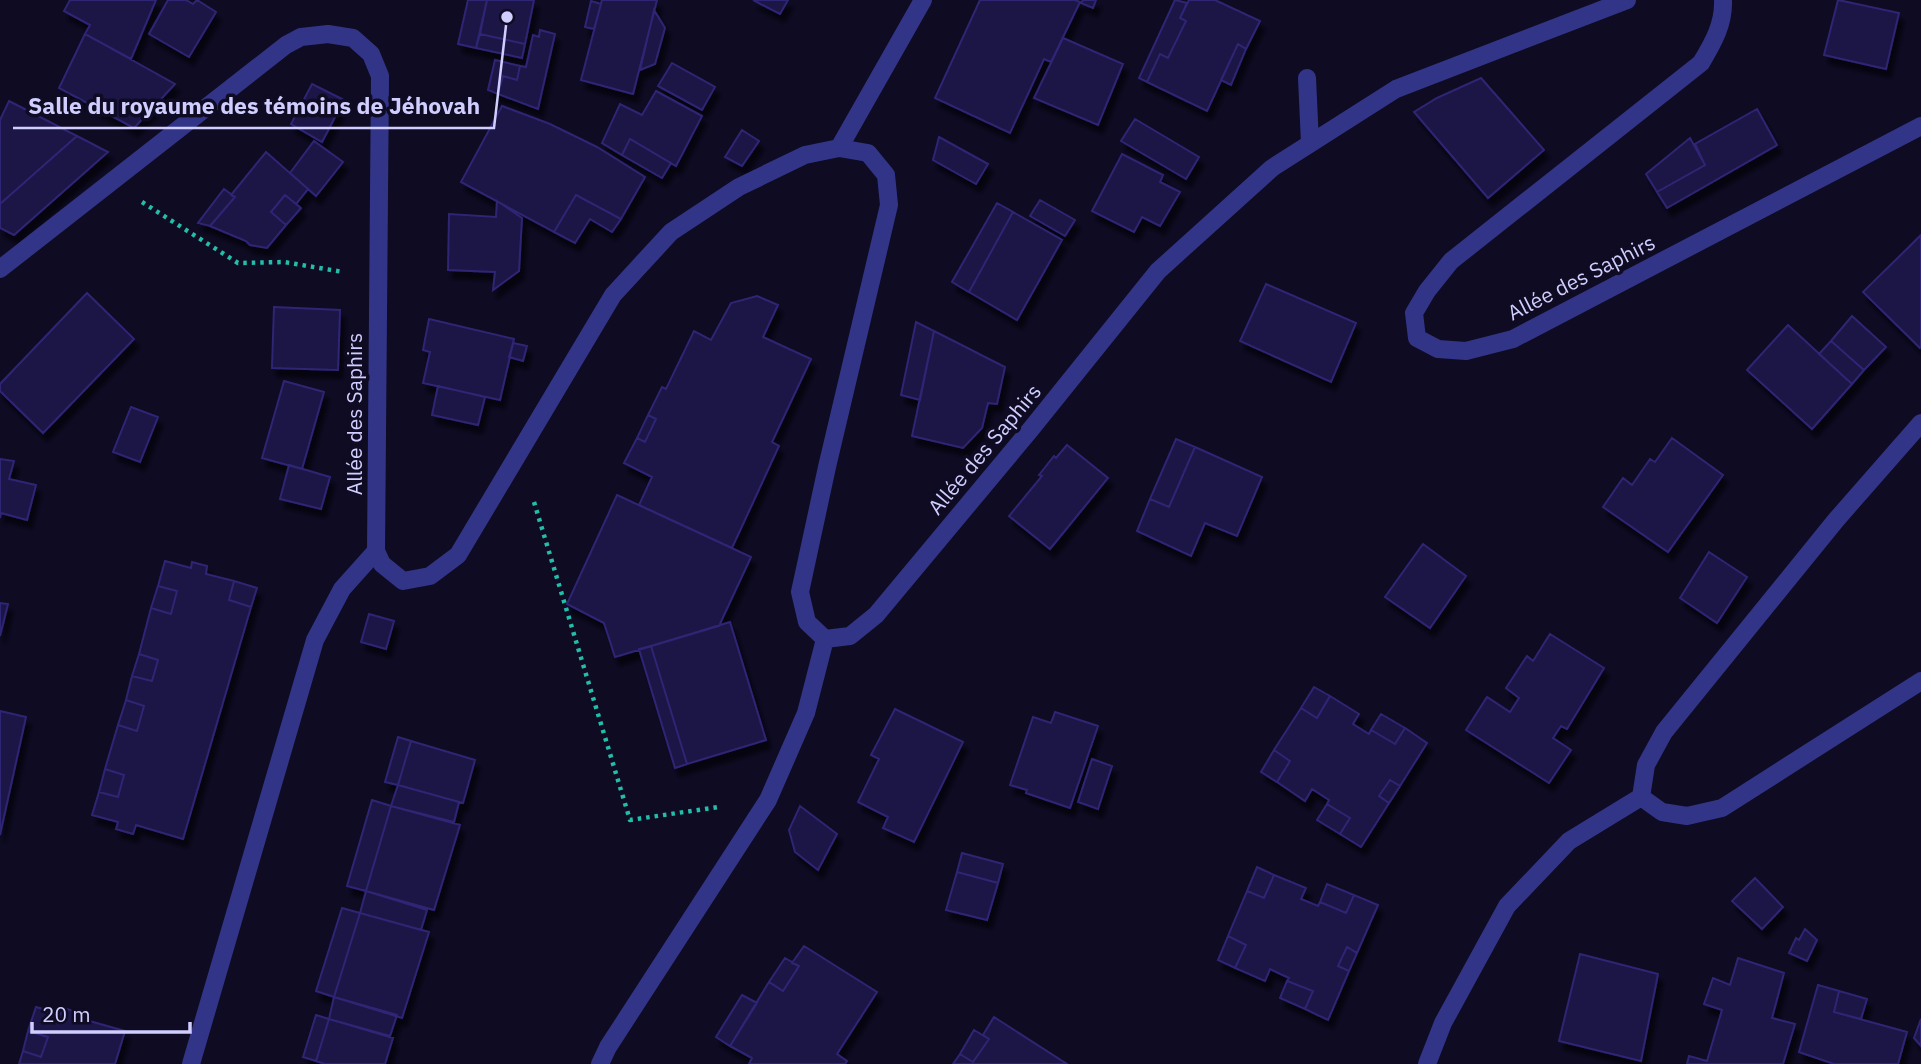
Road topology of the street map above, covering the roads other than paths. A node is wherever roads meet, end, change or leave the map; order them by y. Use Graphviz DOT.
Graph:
graph roads {
  1 [pos="923,0"];
  2 [pos="1628,0"];
  3 [pos="1723,0"];
  4 [pos="1307,78"];
  5 [pos="1921,126"];
  6 [pos="1310,143"];
  7 [pos="839,148"];
  8 [pos="0,270"];
  9 [pos="1921,423"];
  10 [pos="376,551"];
  11 [pos="825,639"];
  12 [pos="1921,681"];
  13 [pos="1641,797"];
  14 [pos="191,1064"];
  15 [pos="600,1064"];
  16 [pos="1427,1064"];
  1 -- 7 [label="street"];
  2 -- 6 [label="street, Allée des Saphirs"];
  3 -- 5 [label="street, Allée des Saphirs"];
  4 -- 6 [label="street"];
  6 -- 11 [label="street, Allée des Saphirs"];
  7 -- 10 [label="street"];
  7 -- 11 [label="street"];
  8 -- 10 [label="street, Allée des Saphirs"];
  9 -- 13 [label="street"];
  10 -- 14 [label="street"];
  11 -- 15 [label="street"];
  12 -- 13 [label="street"];
  13 -- 16 [label="street"];
}
